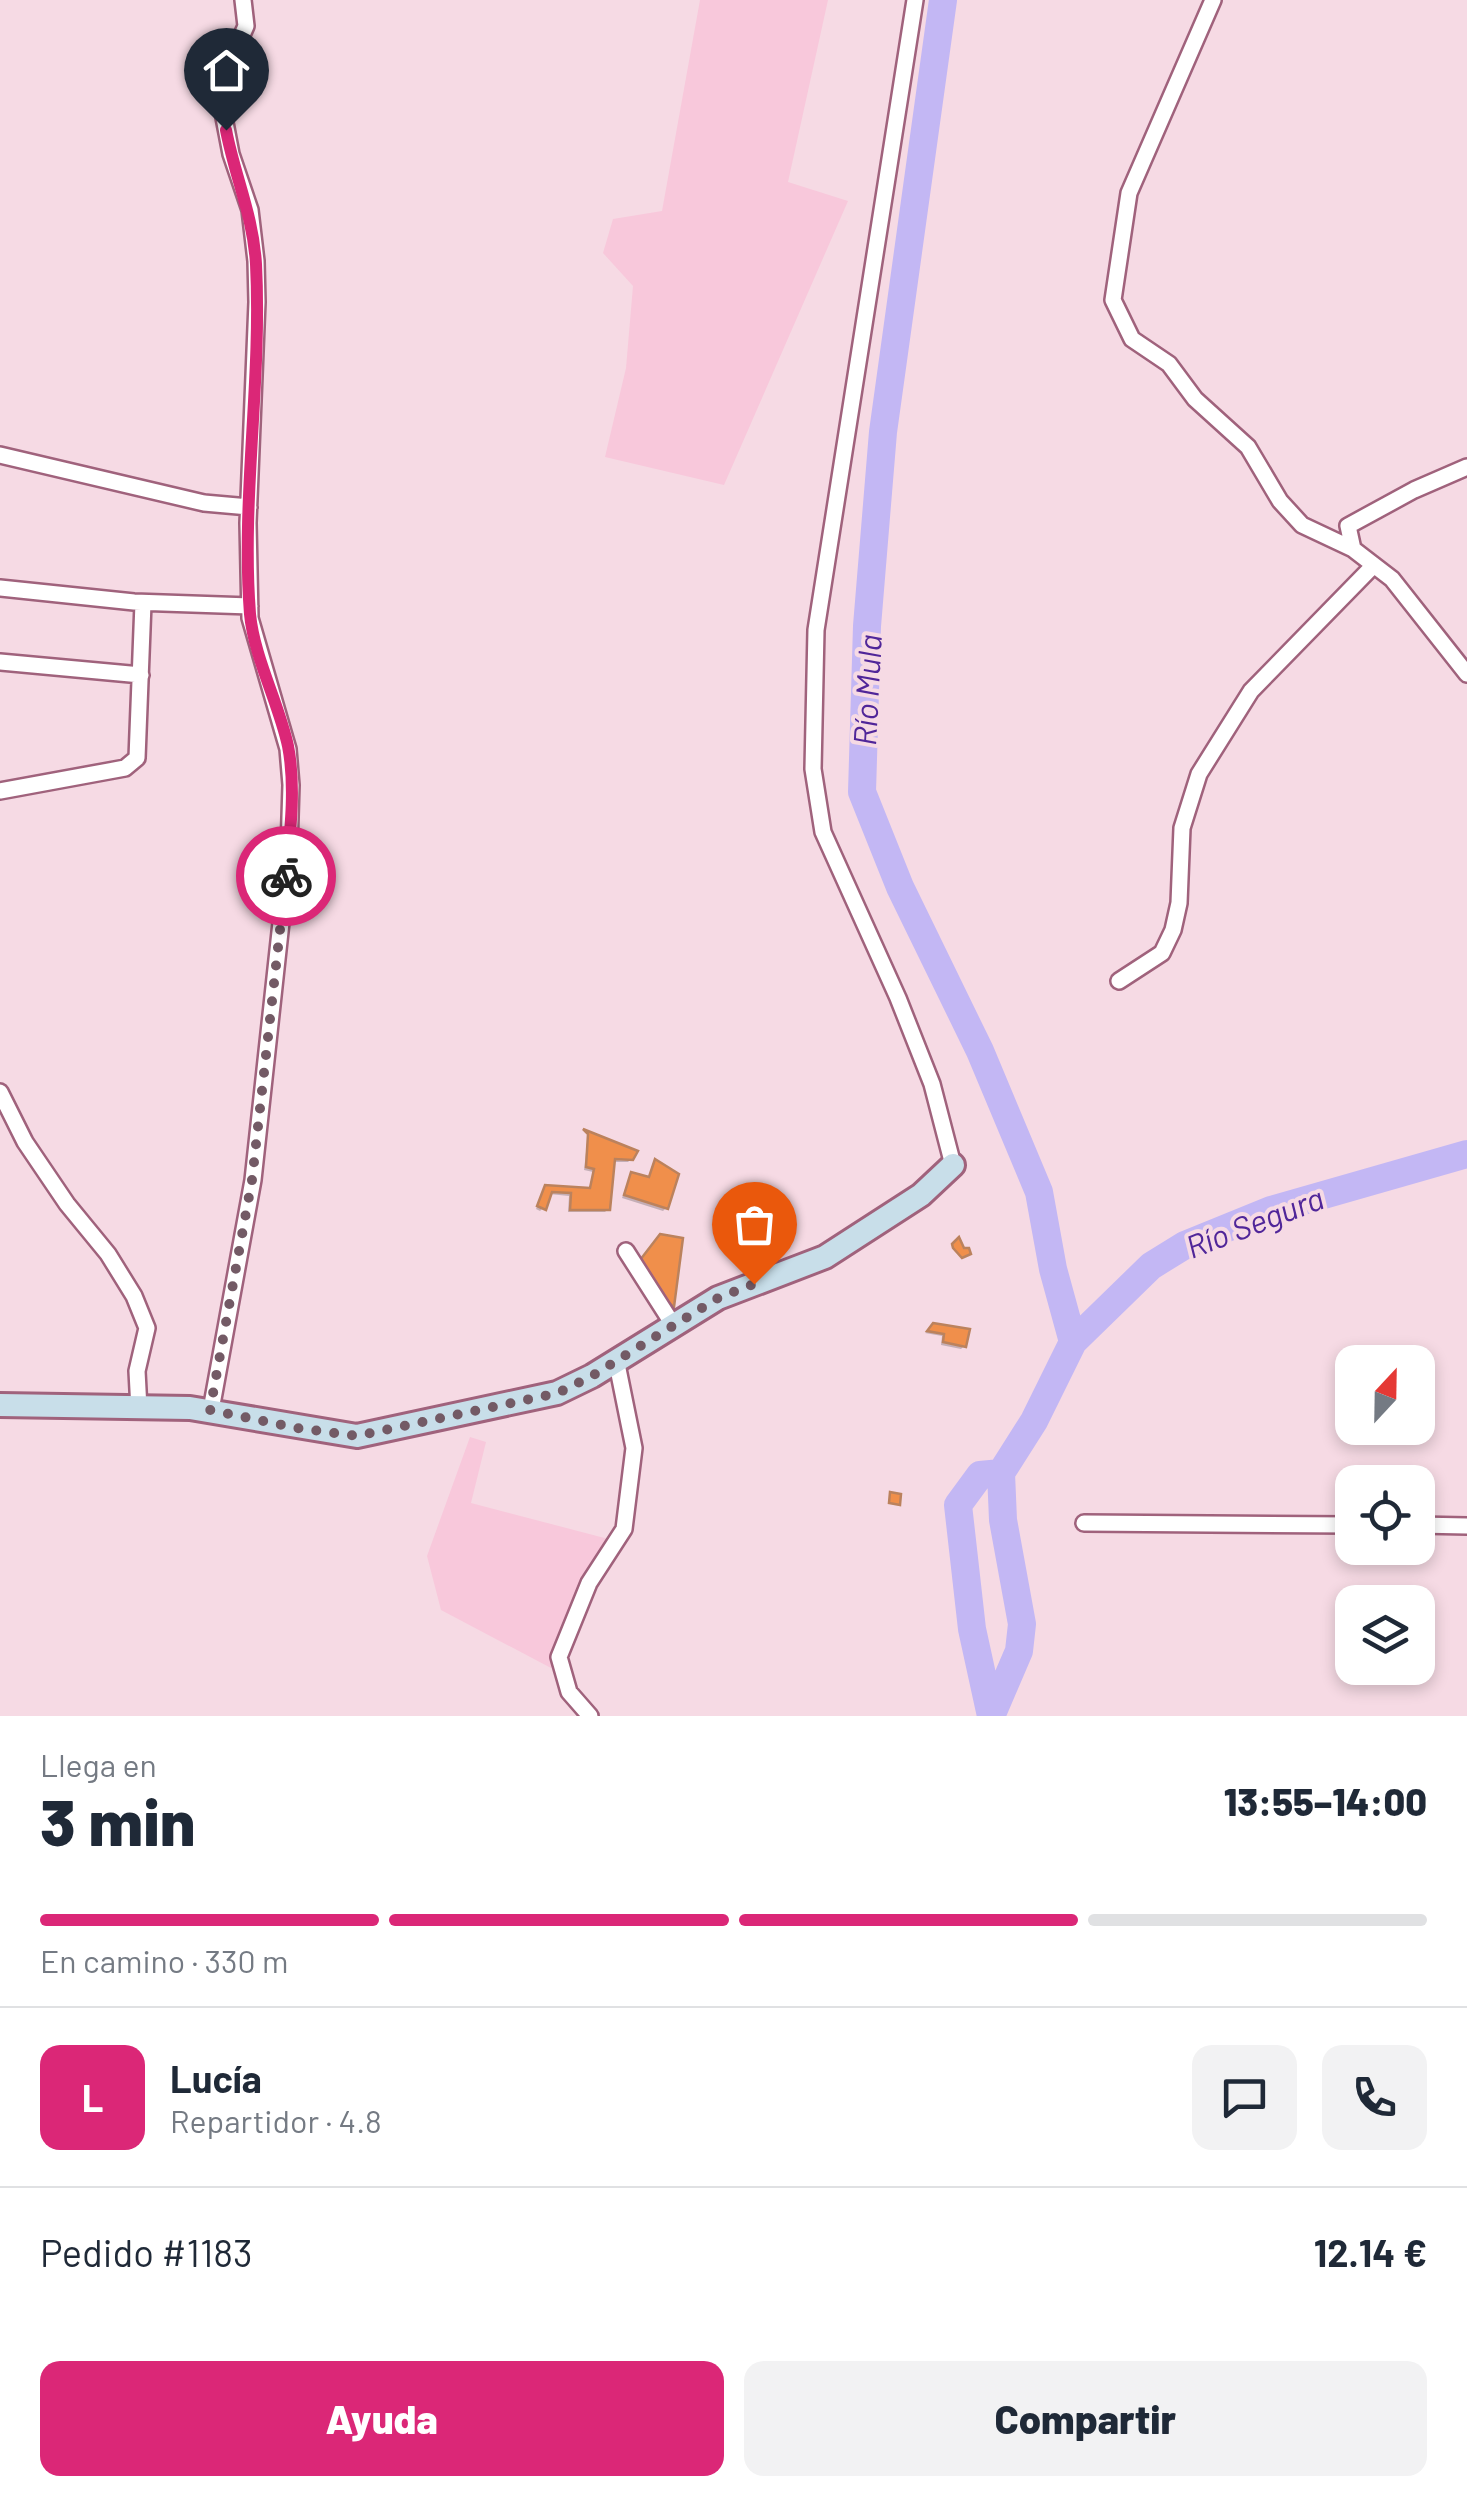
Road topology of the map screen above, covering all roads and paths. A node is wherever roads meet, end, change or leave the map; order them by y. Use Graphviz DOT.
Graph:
graph roads {
  1 [pos="243,0"];
  2 [pos="914,0"];
  3 [pos="1214,0"];
  4 [pos="0,455"];
  5 [pos="1467,468"];
  6 [pos="249,507"];
  7 [pos="1353,550"];
  8 [pos="1374,565"];
  9 [pos="0,588"];
  10 [pos="143,603"];
  11 [pos="250,606"];
  12 [pos="0,662"];
  13 [pos="1467,674"];
  14 [pos="141,675"];
  15 [pos="0,791"];
  16 [pos="1119,981"];
  17 [pos="0,1092"];
  18 [pos="953,1165"];
  19 [pos="626,1252"];
  20 [pos="672,1324"];
  21 [pos="616,1358"];
  22 [pos="0,1405"];
  23 [pos="139,1409"];
  24 [pos="210,1410"];
  25 [pos="1084,1523"];
  26 [pos="1335,1525"];
  27 [pos="1435,1526"];
  28 [pos="1467,1526"];
  29 [pos="590,1716"];
  1 -- 6 [label="street"];
  2 -- 18 [label="street"];
  3 -- 7 [label="street"];
  4 -- 6 [label="street"];
  5 -- 7 [label="street"];
  6 -- 11 [label="street"];
  7 -- 8 [label="street"];
  8 -- 13 [label="street"];
  8 -- 16 [label="street"];
  9 -- 10 [label="street"];
  10 -- 11 [label="street"];
  10 -- 14 [label="street"];
  11 -- 24 [label="street"];
  12 -- 14 [label="street"];
  14 -- 15 [label="street"];
  17 -- 23 [label="street"];
  18 -- 20 [label="main road"];
  19 -- 20 [label="street"];
  20 -- 21 [label="main road"];
  21 -- 24 [label="main road"];
  21 -- 29 [label="street"];
  22 -- 23 [label="main road"];
  23 -- 24 [label="main road"];
  25 -- 26 [label="street"];
  27 -- 28 [label="street"];
}
